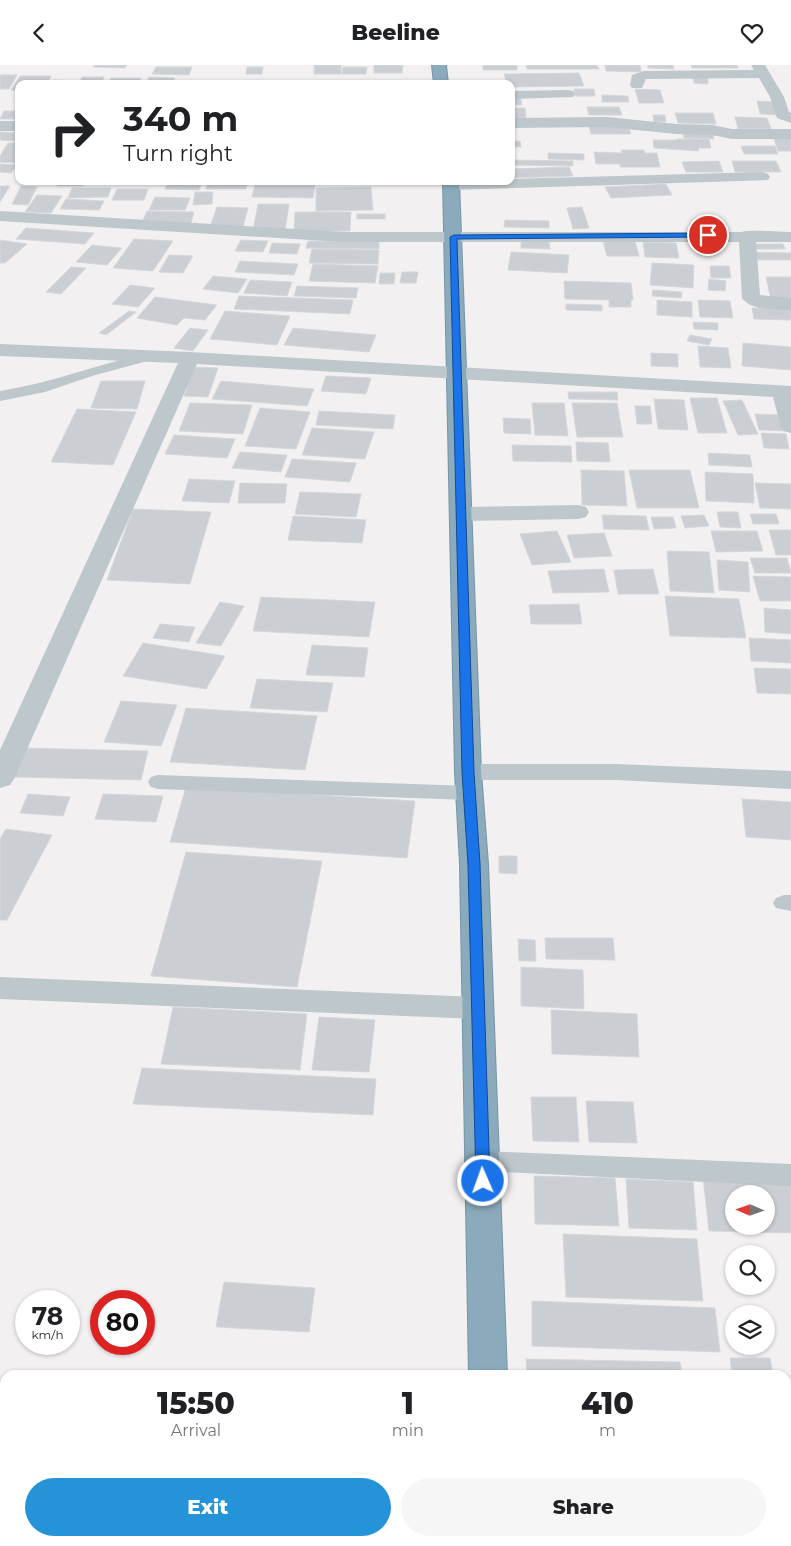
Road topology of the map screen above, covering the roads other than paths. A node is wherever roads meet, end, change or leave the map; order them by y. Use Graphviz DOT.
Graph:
graph roads {
  1 [pos="439,65"];
  2 [pos="760,69"];
  3 [pos="441,80"];
  4 [pos="637,85"];
  5 [pos="568,94"];
  6 [pos="515,95"];
  7 [pos="791,118"];
  8 [pos="515,123"];
  9 [pos="0,126"];
  10 [pos="15,126"];
  11 [pos="791,134"];
  12 [pos="762,177"];
  13 [pos="515,182"];
  14 [pos="451,185"];
  15 [pos="2,218"];
  16 [pos="747,235"];
  17 [pos="454,237"];
  18 [pos="791,237"];
  19 [pos="791,303"];
  20 [pos="0,350"];
  21 [pos="146,357"];
  22 [pos="190,358"];
  23 [pos="457,374"];
  24 [pos="787,392"];
  25 [pos="0,396"];
  26 [pos="791,427"];
  27 [pos="578,512"];
  28 [pos="462,514"];
  29 [pos="0,779"];
  30 [pos="791,780"];
  31 [pos="158,782"];
  32 [pos="469,782"];
  33 [pos="0,988"];
  34 [pos="477,1008"];
  35 [pos="483,1161"];
  36 [pos="791,1175"];
  37 [pos="488,1370"];
  1 -- 3 [label="highway"];
  2 -- 4 [label="street"];
  2 -- 7 [label="street"];
  5 -- 6 [label="street"];
  8 -- 11 [label="street"];
  9 -- 10 [label="street"];
  12 -- 13 [label="street"];
  14 -- 17 [label="highway"];
  15 -- 17 [label="street"];
  16 -- 17 [label="street"];
  16 -- 18 [label="street"];
  16 -- 19 [label="street"];
  17 -- 23 [label="highway"];
  20 -- 21 [label="street"];
  21 -- 22 [label="street"];
  21 -- 25 [label="lane"];
  22 -- 23 [label="street"];
  22 -- 29 [label="street"];
  23 -- 24 [label="street"];
  23 -- 28 [label="highway"];
  24 -- 26 [label="street"];
  27 -- 28 [label="street"];
  28 -- 32 [label="highway"];
  30 -- 32 [label="street"];
  31 -- 32 [label="lane"];
  32 -- 34 [label="highway"];
  33 -- 34 [label="street"];
  34 -- 35 [label="highway"];
  35 -- 36 [label="lane"];
  35 -- 37 [label="highway"];
}
